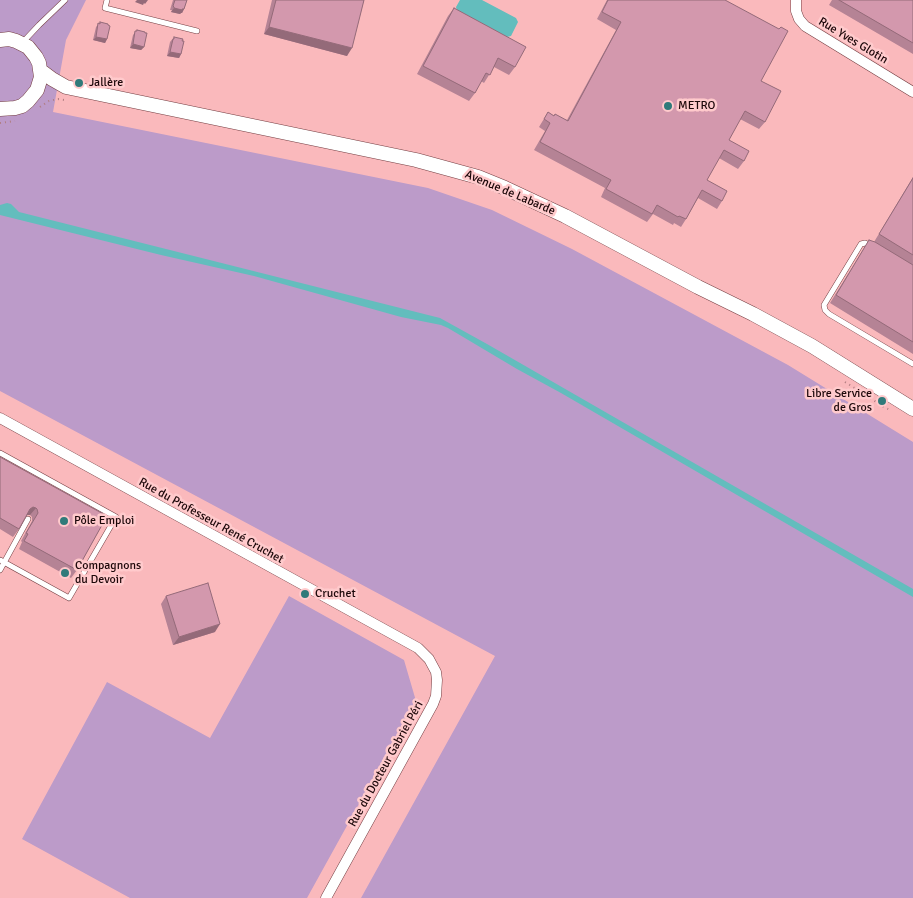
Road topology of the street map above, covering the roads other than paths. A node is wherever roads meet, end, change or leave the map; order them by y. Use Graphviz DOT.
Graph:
graph roads {
  1 [pos="65,0"];
  2 [pos="107,0"];
  3 [pos="796,0"];
  4 [pos="197,31"];
  5 [pos="0,40"];
  6 [pos="22,43"];
  7 [pos="40,70"];
  8 [pos="913,92"];
  9 [pos="68,94"];
  10 [pos="36,102"];
  11 [pos="0,109"];
  12 [pos="877,249"];
  13 [pos="913,364"];
  14 [pos="913,408"];
  15 [pos="0,418"];
  16 [pos="0,453"];
  17 [pos="28,519"];
  18 [pos="2,561"];
  19 [pos="0,570"];
  20 [pos="411,645"];
  21 [pos="326,898"];
  1 -- 6 [label="lane"];
  2 -- 4 [label="lane"];
  3 -- 8 [label="street, Rue Yves Glotin"];
  5 -- 6 [label="main road"];
  6 -- 7 [label="main road"];
  7 -- 9 [label="main road, Avenue de Labarde"];
  7 -- 10 [label="main road"];
  9 -- 10 [label="main road, Avenue de Labarde"];
  9 -- 14 [label="main road, Avenue de Labarde"];
  10 -- 11 [label="main road, Avenue de Labarde"];
  12 -- 13 [label="lane"];
  15 -- 20 [label="street, Rue du Professeur René Cruchet"];
  16 -- 18 [label="lane"];
  17 -- 18 [label="lane"];
  18 -- 19 [label="lane"];
  20 -- 21 [label="street, Rue du Docteur Gabriel Péri"];
}
